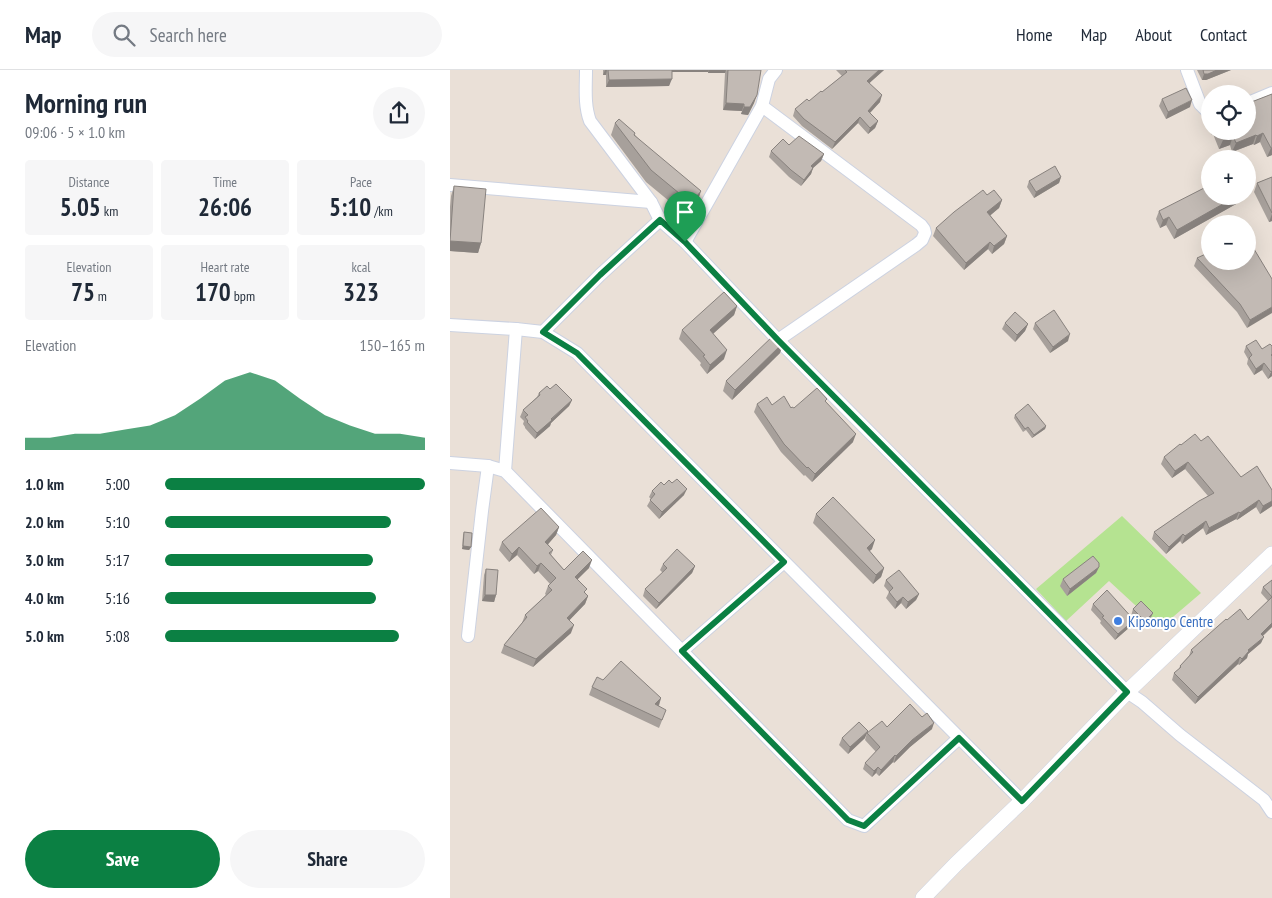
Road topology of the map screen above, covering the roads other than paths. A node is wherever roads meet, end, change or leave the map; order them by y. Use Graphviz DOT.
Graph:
graph roads {
  1 [pos="586,70"];
  2 [pos="776,70"];
  3 [pos="1187,70"];
  4 [pos="1272,92"];
  5 [pos="1256,99"];
  6 [pos="1201,105"];
  7 [pos="762,106"];
  8 [pos="450,186"];
  9 [pos="650,202"];
  10 [pos="660,220"];
  11 [pos="685,242"];
  12 [pos="450,325"];
  13 [pos="516,329"];
  14 [pos="543,332"];
  15 [pos="778,340"];
  16 [pos="450,463"];
  17 [pos="488,466"];
  18 [pos="505,470"];
  19 [pos="1272,554"];
  20 [pos="784,562"];
  21 [pos="468,636"];
  22 [pos="682,651"];
  23 [pos="1127,692"];
  24 [pos="959,738"];
  25 [pos="1022,801"];
  26 [pos="1272,812"];
  27 [pos="923,898"];
  1 -- 9 [label="street"];
  2 -- 7 [label="street"];
  3 -- 6 [label="street"];
  4 -- 5 [label="street"];
  7 -- 11 [label="street"];
  7 -- 15 [label="street"];
  8 -- 9 [label="street"];
  9 -- 10 [label="street"];
  10 -- 11 [label="street"];
  10 -- 14 [label="street"];
  11 -- 15 [label="street"];
  12 -- 13 [label="street"];
  13 -- 14 [label="street"];
  13 -- 18 [label="street"];
  14 -- 20 [label="street"];
  15 -- 23 [label="street"];
  16 -- 17 [label="street"];
  17 -- 18 [label="street"];
  17 -- 21 [label="street"];
  18 -- 22 [label="street"];
  19 -- 23 [label="street"];
  20 -- 22 [label="street"];
  20 -- 24 [label="street"];
  22 -- 24 [label="street"];
  23 -- 25 [label="street"];
  23 -- 26 [label="street"];
  24 -- 25 [label="street"];
  25 -- 27 [label="street"];
}
